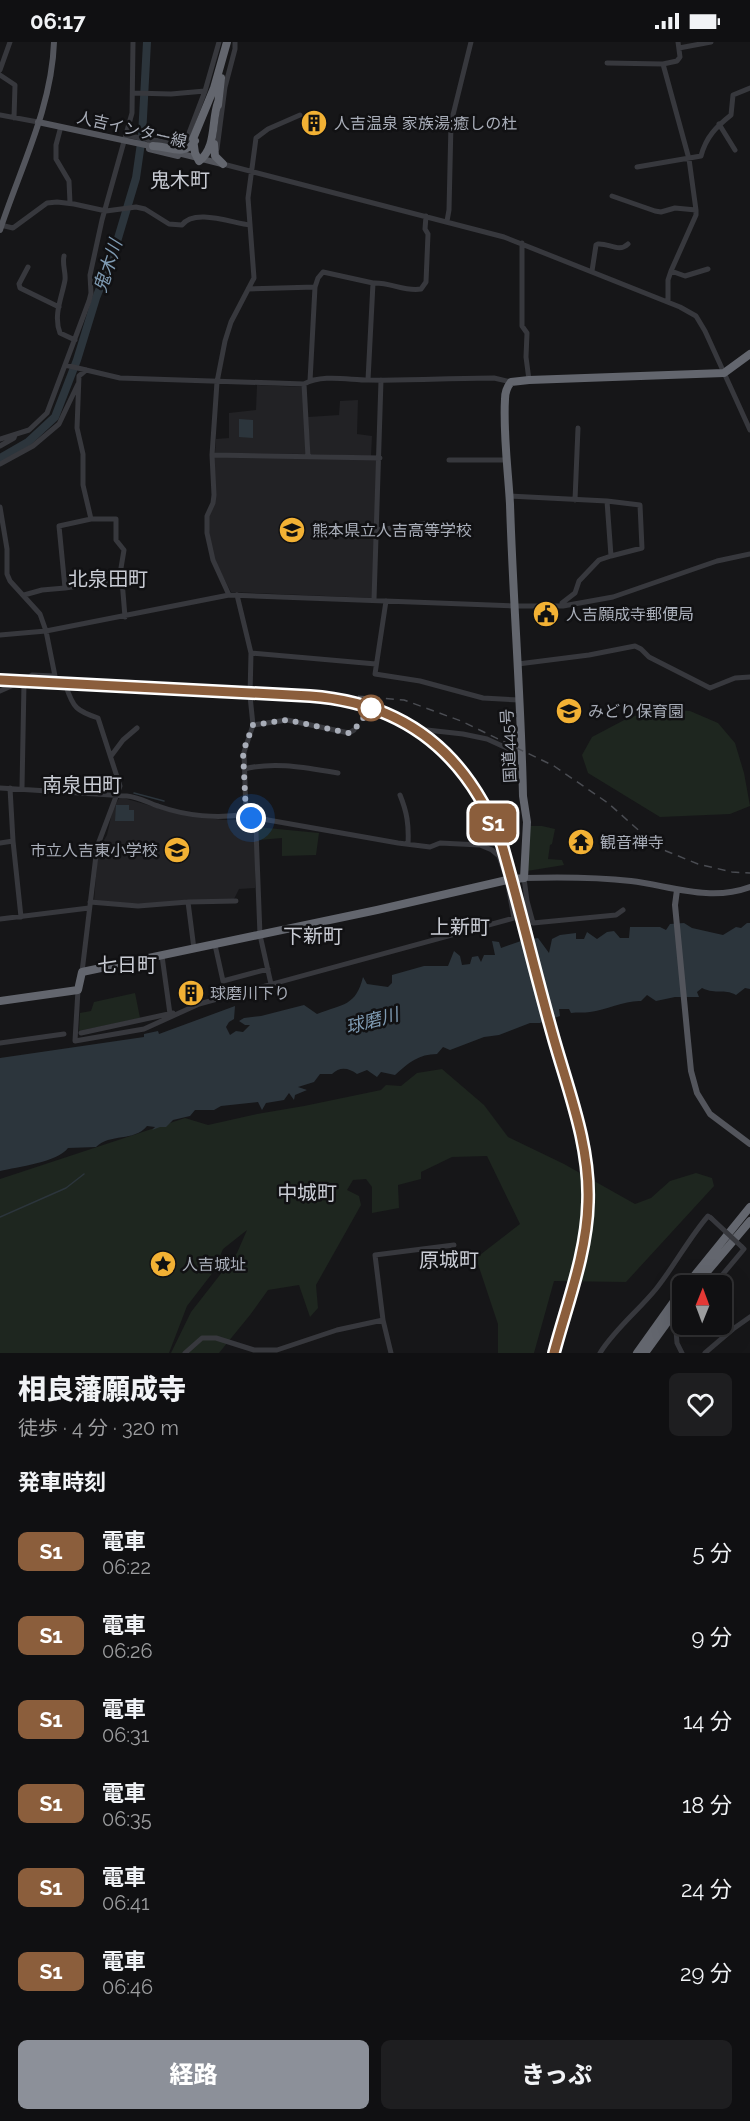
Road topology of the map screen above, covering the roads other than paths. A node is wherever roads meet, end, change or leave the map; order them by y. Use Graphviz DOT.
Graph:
graph roads {
  1 [pos="10,42"];
  2 [pos="54,42"];
  3 [pos="134,42"];
  4 [pos="219,42"];
  5 [pos="227,42"];
  6 [pos="235,42"];
  7 [pos="471,42"];
  8 [pos="711,42"];
  9 [pos="678,45"];
  10 [pos="223,59"];
  11 [pos="607,63"];
  12 [pos="663,64"];
  13 [pos="0,70"];
  14 [pos="0,75"];
  15 [pos="750,88"];
  16 [pos="209,90"];
  17 [pos="133,93"];
  18 [pos="218,102"];
  19 [pos="300,115"];
  20 [pos="0,117"];
  21 [pos="14,118"];
  22 [pos="38,124"];
  23 [pos="719,124"];
  24 [pos="60,130"];
  25 [pos="124,140"];
  26 [pos="194,144"];
  27 [pos="150,146"];
  28 [pos="210,148"];
  29 [pos="735,150"];
  30 [pos="200,159"];
  31 [pos="689,159"];
  32 [pos="223,164"];
  33 [pos="637,167"];
  34 [pos="252,171"];
  35 [pos="612,196"];
  36 [pos="70,203"];
  37 [pos="696,210"];
  38 [pos="105,211"];
  39 [pos="426,216"];
  40 [pos="447,221"];
  41 [pos="250,225"];
  42 [pos="0,227"];
  43 [pos="522,243"];
  44 [pos="628,244"];
  45 [pos="64,256"];
  46 [pos="28,267"];
  47 [pos="708,269"];
  48 [pos="592,271"];
  49 [pos="671,271"];
  50 [pos="373,283"];
  51 [pos="315,287"];
  52 [pos="248,289"];
  53 [pos="668,302"];
  54 [pos="59,307"];
  55 [pos="75,339"];
  56 [pos="750,354"];
  57 [pos="65,365"];
  58 [pos="86,370"];
  59 [pos="724,373"];
  60 [pos="368,380"];
  61 [pos="381,380"];
  62 [pos="530,380"];
  63 [pos="217,382"];
  64 [pos="307,382"];
  65 [pos="511,382"];
  66 [pos="78,383"];
  67 [pos="578,428"];
  68 [pos="750,430"];
  69 [pos="16,434"];
  70 [pos="0,439"];
  71 [pos="0,446"];
  72 [pos="212,455"];
  73 [pos="308,457"];
  74 [pos="380,458"];
  75 [pos="449,460"];
  76 [pos="507,460"];
  77 [pos="0,464"];
  78 [pos="509,496"];
  79 [pos="575,500"];
  80 [pos="607,501"];
  81 [pos="0,507"];
  82 [pos="91,519"];
  83 [pos="428,524"];
  84 [pos="378,530"];
  85 [pos="750,554"];
  86 [pos="611,556"];
  87 [pos="0,565"];
  88 [pos="8,568"];
  89 [pos="121,580"];
  90 [pos="65,588"];
  91 [pos="24,595"];
  92 [pos="229,595"];
  93 [pos="237,595"];
  94 [pos="374,600"];
  95 [pos="386,601"];
  96 [pos="515,606"];
  97 [pos="563,606"];
  98 [pos="125,617"];
  99 [pos="46,631"];
  100 [pos="0,635"];
  101 [pos="251,653"];
  102 [pos="376,664"];
  103 [pos="518,664"];
  104 [pos="750,677"];
  105 [pos="24,683"];
  106 [pos="66,687"];
  107 [pos="0,691"];
  108 [pos="519,700"];
  109 [pos="253,725"];
  110 [pos="137,728"];
  111 [pos="354,730"];
  112 [pos="427,730"];
  113 [pos="111,756"];
  114 [pos="522,756"];
  115 [pos="244,769"];
  116 [pos="338,773"];
  117 [pos="0,788"];
  118 [pos="10,788"];
  119 [pos="22,788"];
  120 [pos="117,795"];
  121 [pos="399,795"];
  122 [pos="246,814"];
  123 [pos="13,841"];
  124 [pos="0,843"];
  125 [pos="408,844"];
  126 [pos="524,878"];
  127 [pos="507,880"];
  128 [pos="750,887"];
  129 [pos="677,890"];
  130 [pos="188,902"];
  131 [pos="236,902"];
  132 [pos="90,905"];
  133 [pos="623,910"];
  134 [pos="21,917"];
  135 [pos="0,919"];
  136 [pos="260,935"];
  137 [pos="215,945"];
  138 [pos="194,949"];
  139 [pos="162,956"];
  140 [pos="268,969"];
  141 [pos="82,972"];
  142 [pos="271,984"];
  143 [pos="78,990"];
  144 [pos="0,1001"];
  145 [pos="187,1010"];
  146 [pos="170,1014"];
  147 [pos="81,1033"];
  148 [pos="64,1034"];
  149 [pos="0,1043"];
  150 [pos="750,1144"];
  151 [pos="750,1207"];
  152 [pos="750,1221"];
  153 [pos="454,1245"];
  154 [pos="695,1275"];
  155 [pos="704,1275"];
  156 [pos="722,1275"];
  157 [pos="672,1304"];
  158 [pos="672,1316"];
  159 [pos="750,1317"];
  160 [pos="383,1320"];
  161 [pos="676,1335"];
  162 [pos="186,1353"];
  163 [pos="390,1353"];
  164 [pos="600,1353"];
  165 [pos="637,1353"];
  166 [pos="645,1353"];
  167 [pos="682,1353"];
  168 [pos="705,1353"];
  1 -- 13 [label="street"];
  2 -- 22 [label="main road"];
  3 -- 17 [label="street"];
  4 -- 16 [label="street"];
  5 -- 10 [label="highway"];
  6 -- 34 [label="street"];
  7 -- 40 [label="street"];
  8 -- 9 [label="street"];
  9 -- 12 [label="street"];
  10 -- 16 [label="highway"];
  10 -- 18 [label="highway"];
  11 -- 12 [label="street"];
  12 -- 31 [label="street"];
  14 -- 21 [label="street"];
  15 -- 23 [label="street"];
  16 -- 17 [label="street"];
  16 -- 26 [label="highway"];
  16 -- 27 [label="street"];
  17 -- 25 [label="street"];
  18 -- 28 [label="highway"];
  18 -- 32 [label="highway"];
  19 -- 34 [label="street"];
  20 -- 21 [label="street"];
  20 -- 22 [label="street"];
  21 -- 22 [label="street"];
  22 -- 24 [label="main road, 人吉インター線"];
  22 -- 25 [label="main road, 人吉インター線"];
  22 -- 42 [label="main road"];
  23 -- 29 [label="street"];
  23 -- 31 [label="street"];
  24 -- 25 [label="main road, 人吉インター線"];
  24 -- 36 [label="street"];
  25 -- 27 [label="main road, 人吉インター線"];
  25 -- 38 [label="street"];
  26 -- 27 [label="highway"];
  26 -- 28 [label="highway"];
  26 -- 30 [label="highway"];
  27 -- 30 [label="main road, 人吉インター線"];
  28 -- 30 [label="highway"];
  30 -- 32 [label="main road, 人吉インター線"];
  30 -- 34 [label="street"];
  31 -- 33 [label="street"];
  31 -- 37 [label="street"];
  32 -- 34 [label="street"];
  34 -- 39 [label="street"];
  34 -- 41 [label="street"];
  35 -- 37 [label="street"];
  36 -- 38 [label="street"];
  36 -- 42 [label="street"];
  37 -- 49 [label="street"];
  38 -- 41 [label="street"];
  38 -- 55 [label="street"];
  39 -- 40 [label="street"];
  39 -- 50 [label="street"];
  40 -- 43 [label="street"];
  41 -- 52 [label="street"];
  43 -- 48 [label="street"];
  43 -- 62 [label="street"];
  44 -- 48 [label="street"];
  45 -- 54 [label="street"];
  46 -- 54 [label="street"];
  47 -- 49 [label="street"];
  48 -- 53 [label="street"];
  49 -- 53 [label="street"];
  50 -- 51 [label="street"];
  50 -- 60 [label="street"];
  51 -- 52 [label="street"];
  51 -- 64 [label="street"];
  52 -- 63 [label="street"];
  53 -- 59 [label="street"];
  54 -- 55 [label="street"];
  55 -- 57 [label="street"];
  56 -- 59 [label="highway"];
  57 -- 58 [label="street"];
  57 -- 69 [label="street"];
  58 -- 63 [label="street"];
  58 -- 66 [label="street"];
  59 -- 62 [label="highway"];
  59 -- 68 [label="street"];
  60 -- 61 [label="street"];
  60 -- 64 [label="street"];
  61 -- 65 [label="street"];
  61 -- 74 [label="street"];
  62 -- 65 [label="highway"];
  63 -- 64 [label="street"];
  63 -- 72 [label="street"];
  64 -- 73 [label="street"];
  65 -- 76 [label="highway, 国道445号"];
  66 -- 77 [label="street"];
  66 -- 82 [label="street"];
  67 -- 79 [label="street"];
  69 -- 70 [label="street"];
  69 -- 71 [label="street"];
  72 -- 73 [label="street"];
  72 -- 92 [label="street"];
  73 -- 74 [label="street"];
  74 -- 84 [label="street"];
  75 -- 76 [label="street"];
  76 -- 78 [label="highway, 国道445号"];
  78 -- 79 [label="street"];
  78 -- 96 [label="highway, 国道445号"];
  79 -- 80 [label="street"];
  80 -- 86 [label="street"];
  80 -- 86 [label="street"];
  81 -- 88 [label="street"];
  82 -- 89 [label="street"];
  82 -- 90 [label="street"];
  83 -- 84 [label="street"];
  84 -- 94 [label="street"];
  85 -- 97 [label="street"];
  86 -- 97 [label="street"];
  87 -- 88 [label="street"];
  88 -- 91 [label="street"];
  89 -- 90 [label="street"];
  89 -- 98 [label="street"];
  90 -- 91 [label="street"];
  91 -- 99 [label="street"];
  92 -- 93 [label="street"];
  92 -- 98 [label="street"];
  93 -- 94 [label="street"];
  93 -- 101 [label="street"];
  94 -- 95 [label="street"];
  95 -- 96 [label="street"];
  95 -- 102 [label="street"];
  96 -- 97 [label="street"];
  96 -- 103 [label="highway, 国道445号"];
  98 -- 99 [label="street"];
  99 -- 100 [label="street"];
  99 -- 105 [label="street"];
  101 -- 102 [label="street"];
  101 -- 109 [label="street"];
  102 -- 108 [label="street"];
  103 -- 104 [label="street"];
  103 -- 108 [label="highway, 国道445号"];
  105 -- 107 [label="street"];
  105 -- 119 [label="street"];
  106 -- 113 [label="street"];
  108 -- 114 [label="highway, 国道445号"];
  109 -- 111 [label="street"];
  109 -- 115 [label="street"];
  110 -- 113 [label="street"];
  112 -- 114 [label="street"];
  113 -- 120 [label="street"];
  114 -- 126 [label="highway, 国道445号"];
  115 -- 116 [label="street"];
  115 -- 122 [label="street"];
  117 -- 118 [label="street"];
  118 -- 119 [label="street"];
  118 -- 123 [label="street"];
  119 -- 120 [label="street"];
  120 -- 122 [label="street"];
  120 -- 132 [label="street"];
  121 -- 125 [label="street"];
  122 -- 125 [label="street"];
  122 -- 136 [label="street"];
  123 -- 124 [label="street"];
  123 -- 134 [label="street"];
  125 -- 127 [label="street"];
  126 -- 127 [label="highway"];
  126 -- 129 [label="main road"];
  126 -- 133 [label="street"];
  127 -- 136 [label="highway"];
  127 -- 142 [label="street"];
  128 -- 129 [label="main road"];
  129 -- 150 [label="main road"];
  130 -- 131 [label="street"];
  130 -- 132 [label="street"];
  130 -- 138 [label="street"];
  132 -- 134 [label="street"];
  132 -- 141 [label="street"];
  134 -- 135 [label="street"];
  136 -- 137 [label="highway"];
  136 -- 140 [label="street"];
  137 -- 138 [label="highway"];
  137 -- 140 [label="street"];
  138 -- 139 [label="highway"];
  139 -- 141 [label="highway"];
  139 -- 146 [label="street"];
  140 -- 142 [label="street"];
  141 -- 143 [label="highway"];
  142 -- 145 [label="street"];
  143 -- 144 [label="highway"];
  143 -- 145 [label="street"];
  145 -- 146 [label="street"];
  146 -- 147 [label="street"];
  148 -- 149 [label="street"];
  151 -- 154 [label="highway"];
  152 -- 155 [label="highway"];
  153 -- 160 [label="street"];
  156 -- 164 [label="street, bridge"];
  157 -- 165 [label="highway"];
  158 -- 166 [label="highway"];
  159 -- 168 [label="street"];
  160 -- 162 [label="street"];
  160 -- 163 [label="street"];
  161 -- 167 [label="street"];
}
